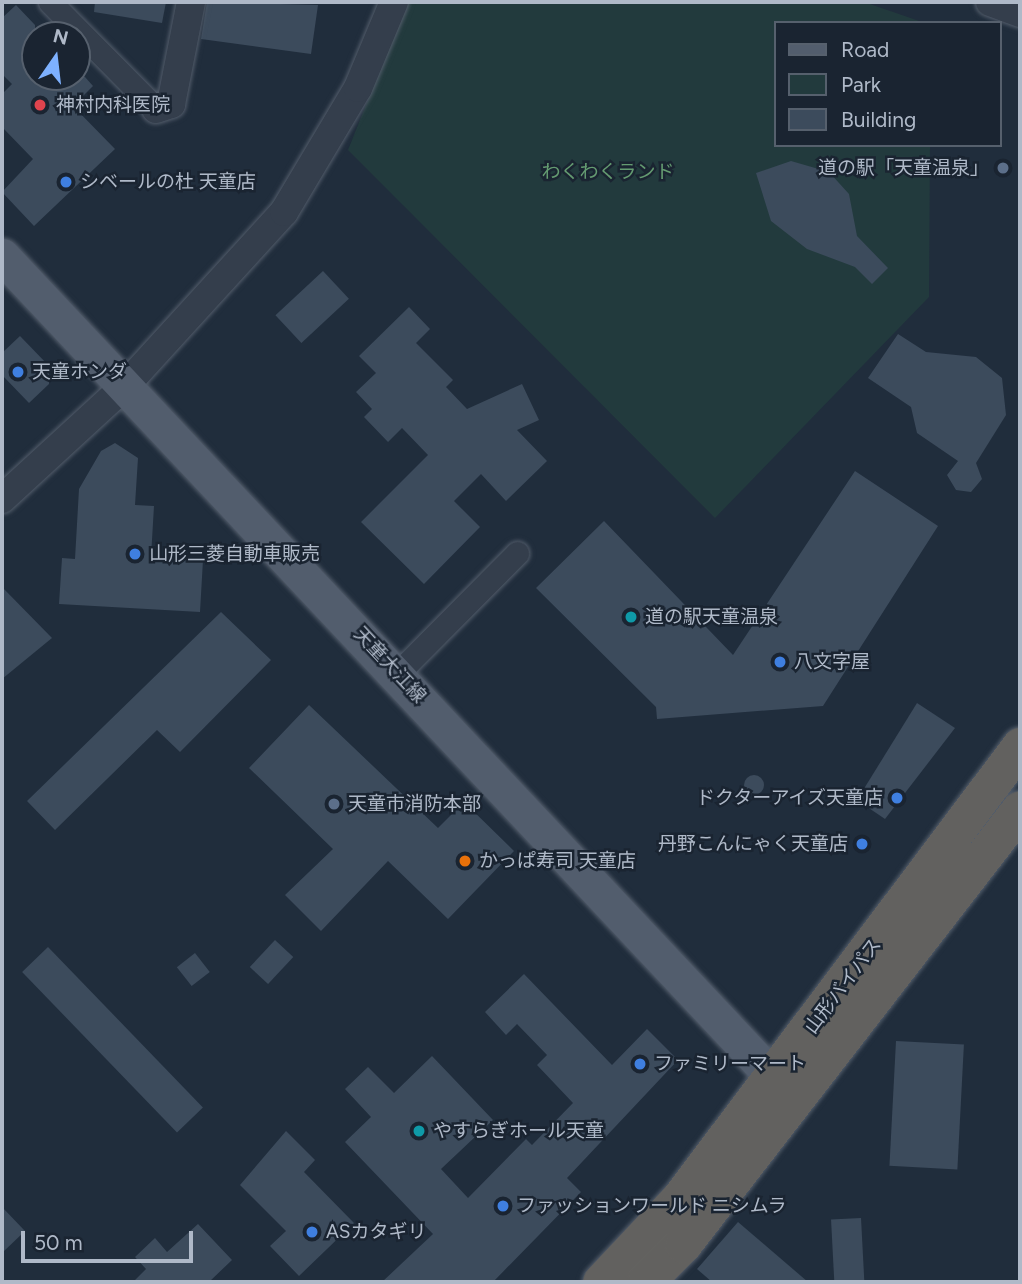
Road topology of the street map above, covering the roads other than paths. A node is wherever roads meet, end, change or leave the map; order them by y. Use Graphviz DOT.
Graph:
graph roads {
  1 [pos="50,2"];
  2 [pos="191,2"];
  3 [pos="394,2"];
  4 [pos="993,2"];
  5 [pos="1020,13"];
  6 [pos="156,109"];
  7 [pos="2,256"];
  8 [pos="125,386"];
  9 [pos="2,499"];
  10 [pos="517,553"];
  11 [pos="398,673"];
  12 [pos="1020,746"];
  13 [pos="1020,809"];
  14 [pos="774,1078"];
  15 [pos="601,1282"];
  16 [pos="645,1282"];
  1 -- 6 [label="street"];
  2 -- 6 [label="street"];
  3 -- 8 [label="street"];
  4 -- 5 [label="street"];
  7 -- 8 [label="main road, 天童大江線"];
  8 -- 9 [label="street"];
  8 -- 11 [label="main road, 天童大江線"];
  10 -- 11 [label="street"];
  11 -- 14 [label="main road, 天童大江線"];
  12 -- 14 [label="highway, 山形バイパス"];
  13 -- 16 [label="highway, 山形バイパス"];
  14 -- 15 [label="highway, 山形バイパス"];
}
